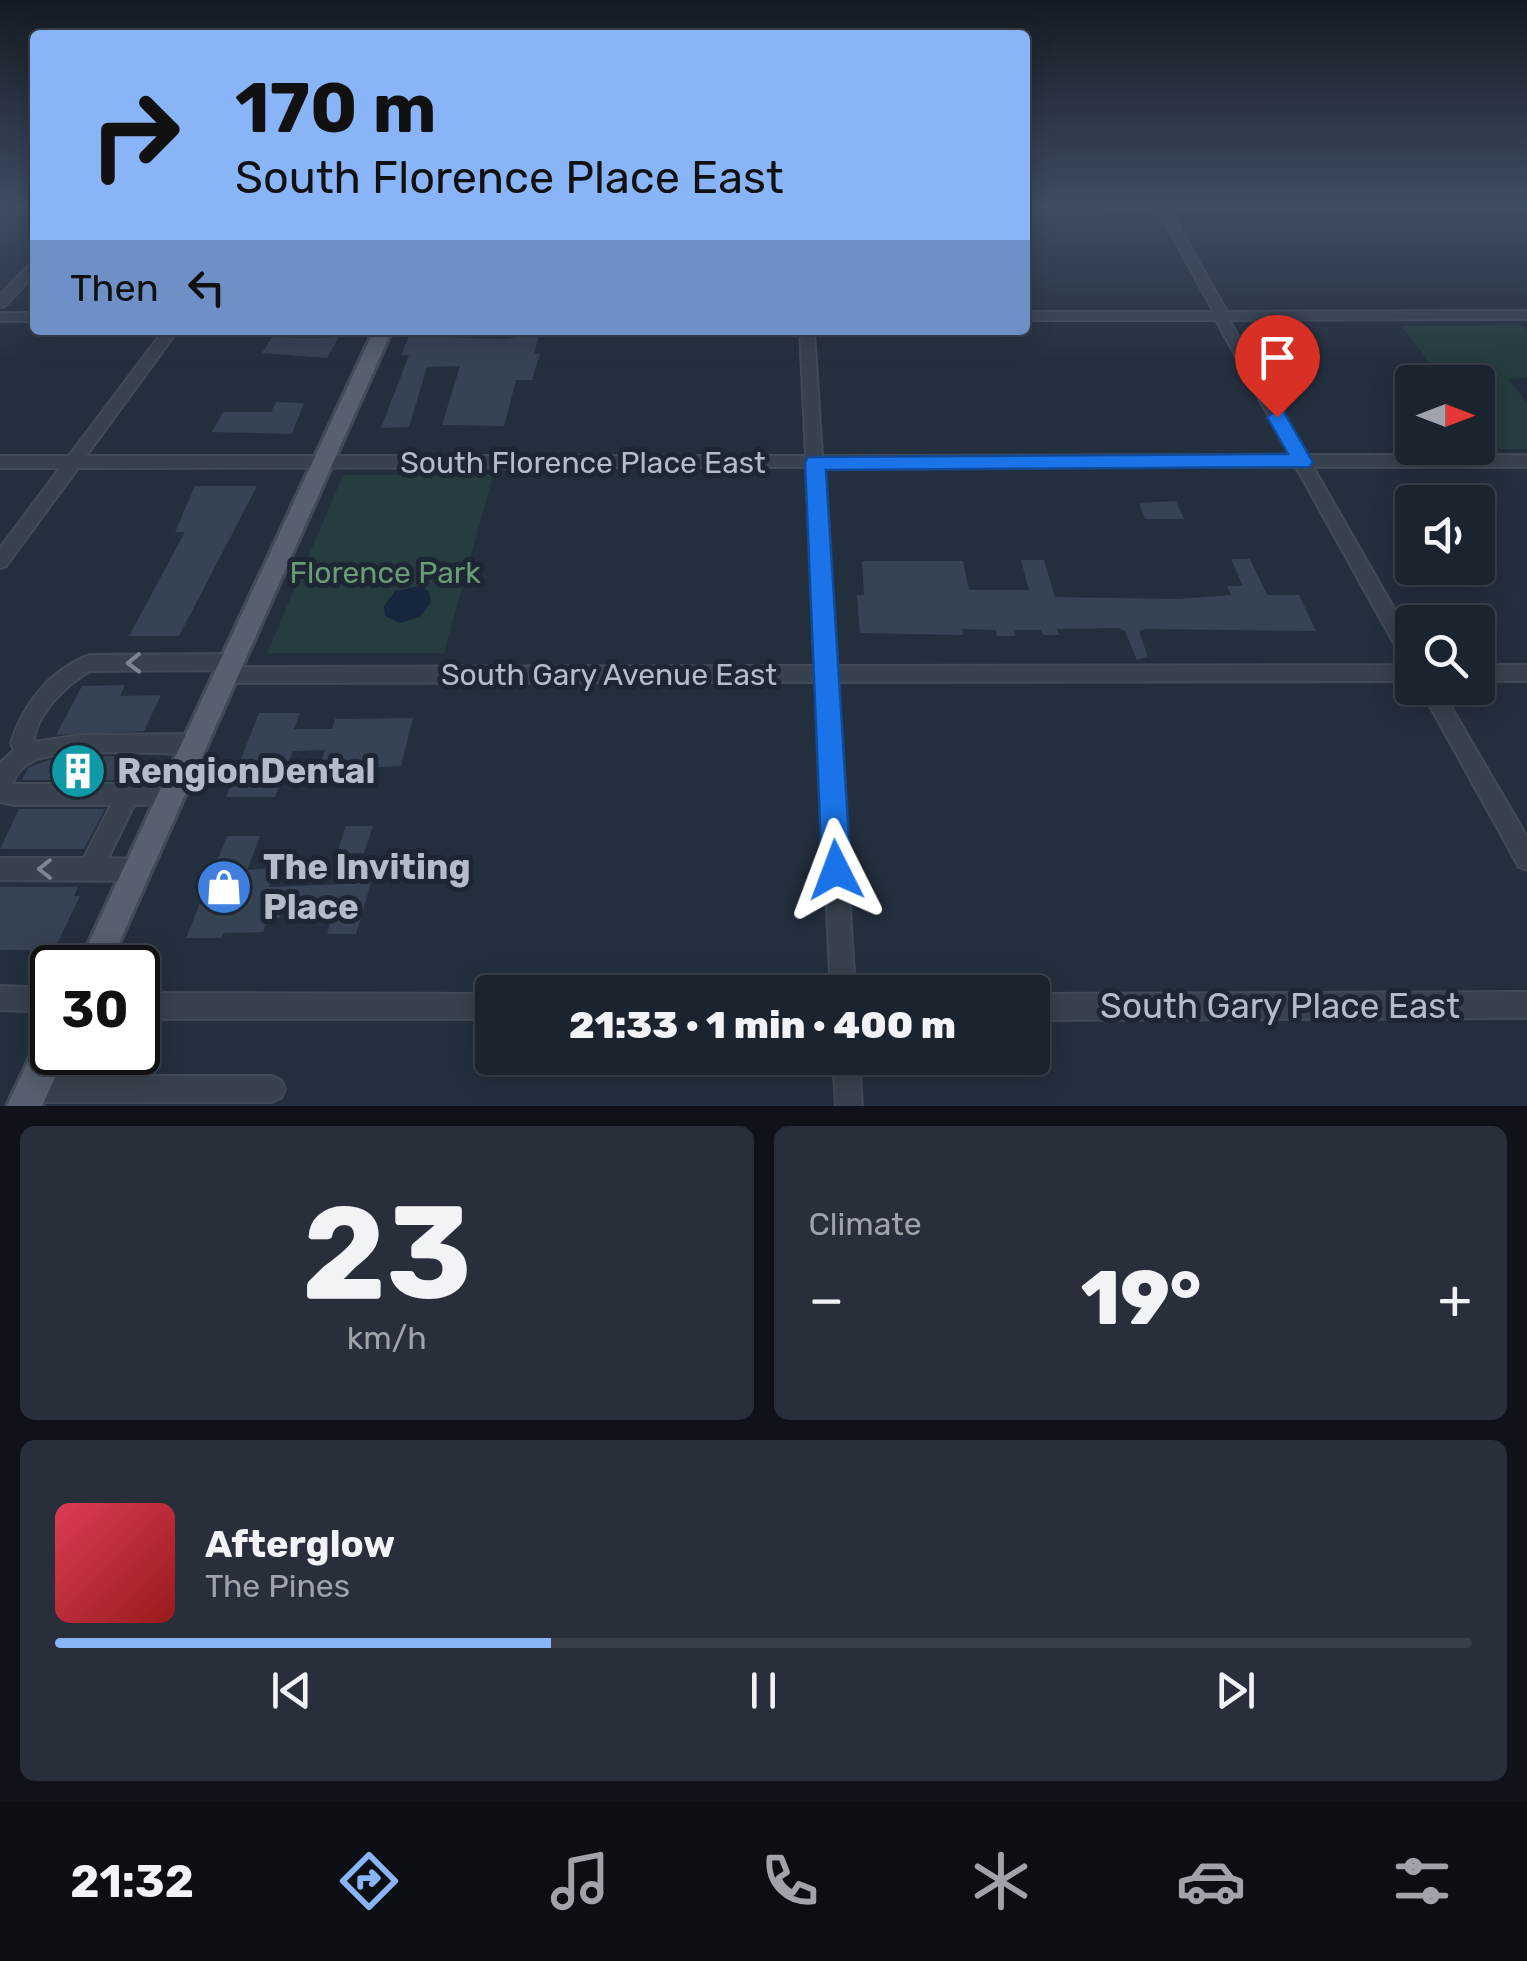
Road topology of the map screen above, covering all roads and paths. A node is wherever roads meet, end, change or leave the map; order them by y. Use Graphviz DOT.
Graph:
graph roads {
  1 [pos="1190,259"];
  2 [pos="30,271"];
  3 [pos="0,303"];
  4 [pos="1527,315"];
  5 [pos="1030,316"];
  6 [pos="1221,316"];
  7 [pos="0,317"];
  8 [pos="30,317"];
  9 [pos="167,335"];
  10 [pos="381,335"];
  11 [pos="807,335"];
  12 [pos="0,462"];
  13 [pos="76,462"];
  14 [pos="324,462"];
  15 [pos="815,462"];
  16 [pos="1303,462"];
  17 [pos="1527,462"];
  18 [pos="0,561"];
  19 [pos="1395,627"];
  20 [pos="228,669"];
  21 [pos="1495,673"];
  22 [pos="1527,673"];
  23 [pos="1395,674"];
  24 [pos="827,675"];
  25 [pos="1440,705"];
  26 [pos="193,744"];
  27 [pos="29,751"];
  28 [pos="128,794"];
  29 [pos="172,794"];
  30 [pos="1527,859"];
  31 [pos="0,869"];
  32 [pos="90,869"];
  33 [pos="138,870"];
  34 [pos="103,945"];
  35 [pos="842,975"];
  36 [pos="0,998"];
  37 [pos="30,999"];
  38 [pos="160,1006"];
  39 [pos="1527,1006"];
  40 [pos="475,1007"];
  41 [pos="1050,1007"];
  42 [pos="38,1075"];
  43 [pos="847,1075"];
  44 [pos="272,1089"];
  45 [pos="27,1098"];
  46 [pos="849,1106"];
  1 -- 6 [label="street"];
  2 -- 3 [label="street"];
  4 -- 6 [label="street"];
  5 -- 6 [label="street"];
  6 -- 16 [label="street"];
  7 -- 8 [label="street"];
  9 -- 13 [label="street"];
  10 -- 14 [label="main road"];
  11 -- 15 [label="street"];
  12 -- 13 [label="street, South Florence Place East"];
  13 -- 14 [label="street, South Florence Place East"];
  13 -- 18 [label="street"];
  14 -- 15 [label="street, South Florence Place East"];
  14 -- 20 [label="main road"];
  15 -- 16 [label="street, South Florence Place East"];
  15 -- 24 [label="street"];
  16 -- 17 [label="street, South Florence Place East"];
  16 -- 19 [label="street"];
  20 -- 24 [label="street, South Gary Avenue East"];
  20 -- 26 [label="main road"];
  20 -- 27 [label="street, South Gary Avenue East, one-way"];
  21 -- 22 [label="street"];
  23 -- 24 [label="street, South Gary Avenue East"];
  24 -- 35 [label="street"];
  25 -- 30 [label="street"];
  26 -- 27 [label="street"];
  26 -- 29 [label="main road"];
  27 -- 28 [label="street"];
  28 -- 29 [label="street"];
  28 -- 32 [label="street"];
  29 -- 33 [label="main road"];
  32 -- 31 [label="street, one-way"];
  32 -- 33 [label="street"];
  33 -- 34 [label="main road"];
  36 -- 37 [label="street"];
  38 -- 40 [label="street"];
  39 -- 41 [label="street, South Gary Place East"];
  42 -- 45 [label="main road"];
  43 -- 46 [label="street"];
  44 -- 45 [label="street"];
}
